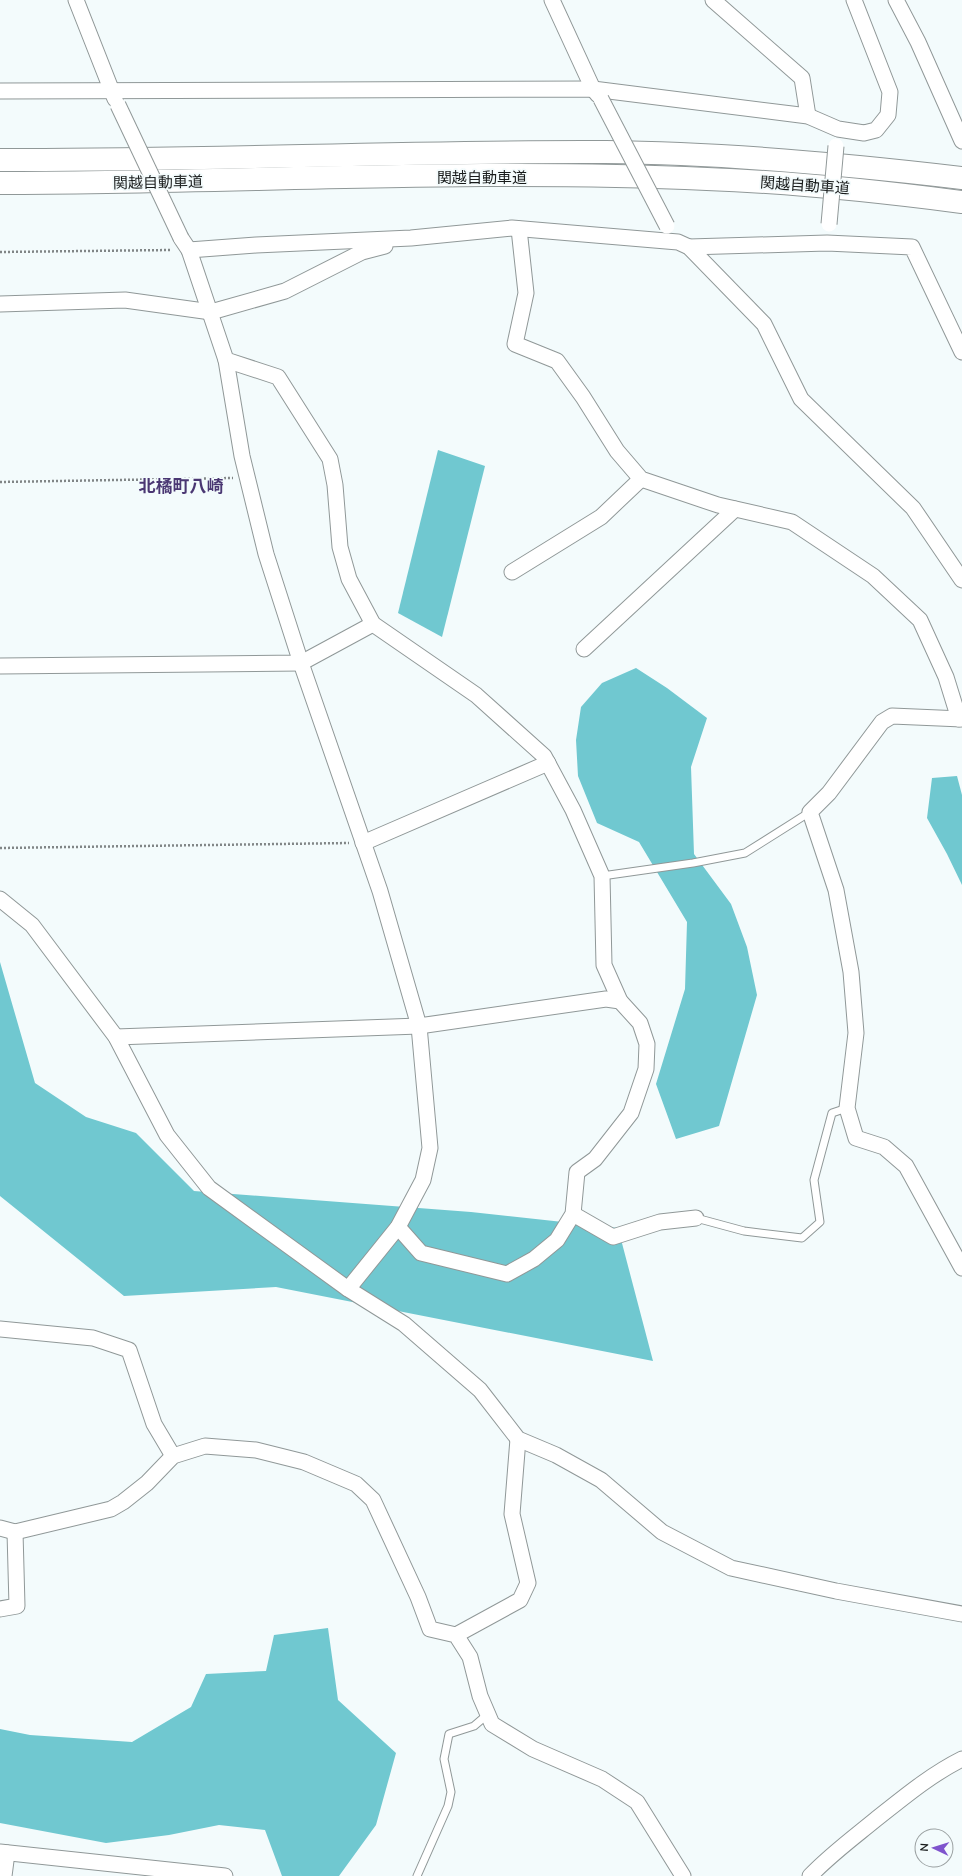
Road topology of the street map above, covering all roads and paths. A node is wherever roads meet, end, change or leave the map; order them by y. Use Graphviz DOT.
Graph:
graph roads {
  1 [pos="76,0"];
  2 [pos="552,0"];
  3 [pos="713,0"];
  4 [pos="854,0"];
  5 [pos="896,0"];
  6 [pos="0,92"];
  7 [pos="597,94"];
  8 [pos="115,98"];
  9 [pos="808,116"];
  10 [pos="838,129"];
  11 [pos="962,141"];
  12 [pos="0,160"];
  13 [pos="962,178"];
  14 [pos="0,184"];
  15 [pos="962,202"];
  16 [pos="519,229"];
  17 [pos="411,238"];
  18 [pos="828,243"];
  19 [pos="185,244"];
  20 [pos="684,245"];
  21 [pos="0,252"];
  22 [pos="0,304"];
  23 [pos="211,312"];
  24 [pos="962,352"];
  25 [pos="226,360"];
  26 [pos="247,478"];
  27 [pos="641,479"];
  28 [pos="0,482"];
  29 [pos="735,509"];
  30 [pos="512,572"];
  31 [pos="962,580"];
  32 [pos="373,624"];
  33 [pos="584,649"];
  34 [pos="301,663"];
  35 [pos="0,666"];
  36 [pos="961,719"];
  37 [pos="548,763"];
  38 [pos="810,812"];
  39 [pos="363,843"];
  40 [pos="0,848"];
  41 [pos="602,876"];
  42 [pos="0,899"];
  43 [pos="620,1001"];
  44 [pos="419,1026"];
  45 [pos="116,1037"];
  46 [pos="847,1108"];
  47 [pos="573,1214"];
  48 [pos="696,1218"];
  49 [pos="398,1227"];
  50 [pos="962,1268"];
  51 [pos="348,1289"];
  52 [pos="0,1329"];
  53 [pos="518,1438"];
  54 [pos="173,1456"];
  55 [pos="0,1528"];
  56 [pos="15,1532"];
  57 [pos="0,1609"];
  58 [pos="962,1614"];
  59 [pos="456,1636"];
  60 [pos="488,1714"];
  61 [pos="962,1759"];
  62 [pos="3,1852"];
  63 [pos="4,1876"];
  64 [pos="225,1876"];
  65 [pos="417,1876"];
  66 [pos="683,1876"];
  67 [pos="810,1876"];
  1 -- 8 [label="street"];
  2 -- 7 [label="street"];
  3 -- 9 [label="street"];
  4 -- 10 [label="street"];
  5 -- 11 [label="street"];
  6 -- 8 [label="street"];
  7 -- 8 [label="street"];
  7 -- 9 [label="street"];
  7 -- 20 [label="street, bridge"];
  8 -- 19 [label="street, bridge"];
  9 -- 10 [label="street"];
  10 -- 18 [label="street, bridge"];
  12 -- 13 [label="highway, 関越自動車道"];
  14 -- 15 [label="highway, 関越自動車道"];
  16 -- 17 [label="street"];
  16 -- 20 [label="street"];
  16 -- 27 [label="street"];
  17 -- 19 [label="street"];
  17 -- 23 [label="street"];
  18 -- 20 [label="street"];
  18 -- 24 [label="street"];
  19 -- 21 [label="path"];
  19 -- 23 [label="street"];
  20 -- 31 [label="street"];
  22 -- 23 [label="street"];
  23 -- 25 [label="street"];
  25 -- 26 [label="street"];
  25 -- 32 [label="street"];
  26 -- 28 [label="path"];
  26 -- 34 [label="street"];
  27 -- 29 [label="street"];
  27 -- 30 [label="street"];
  29 -- 33 [label="street"];
  29 -- 36 [label="street"];
  32 -- 34 [label="street"];
  32 -- 37 [label="street"];
  34 -- 35 [label="street"];
  34 -- 39 [label="street"];
  36 -- 38 [label="street"];
  37 -- 39 [label="street"];
  37 -- 41 [label="street"];
  38 -- 41 [label="lane"];
  38 -- 46 [label="street"];
  39 -- 40 [label="path"];
  39 -- 44 [label="street"];
  41 -- 43 [label="street"];
  42 -- 45 [label="street"];
  43 -- 44 [label="street"];
  43 -- 47 [label="street"];
  44 -- 45 [label="street"];
  44 -- 49 [label="street"];
  45 -- 51 [label="street"];
  46 -- 48 [label="lane"];
  46 -- 50 [label="street"];
  47 -- 48 [label="street"];
  47 -- 49 [label="street"];
  49 -- 51 [label="street"];
  51 -- 53 [label="street"];
  52 -- 54 [label="street"];
  53 -- 58 [label="street"];
  53 -- 59 [label="street"];
  54 -- 56 [label="street"];
  54 -- 59 [label="street"];
  55 -- 56 [label="street"];
  56 -- 57 [label="street"];
  59 -- 60 [label="street"];
  60 -- 65 [label="lane"];
  60 -- 66 [label="street"];
  61 -- 67 [label="street"];
  62 -- 63 [label="street"];
  62 -- 64 [label="street"];
}
